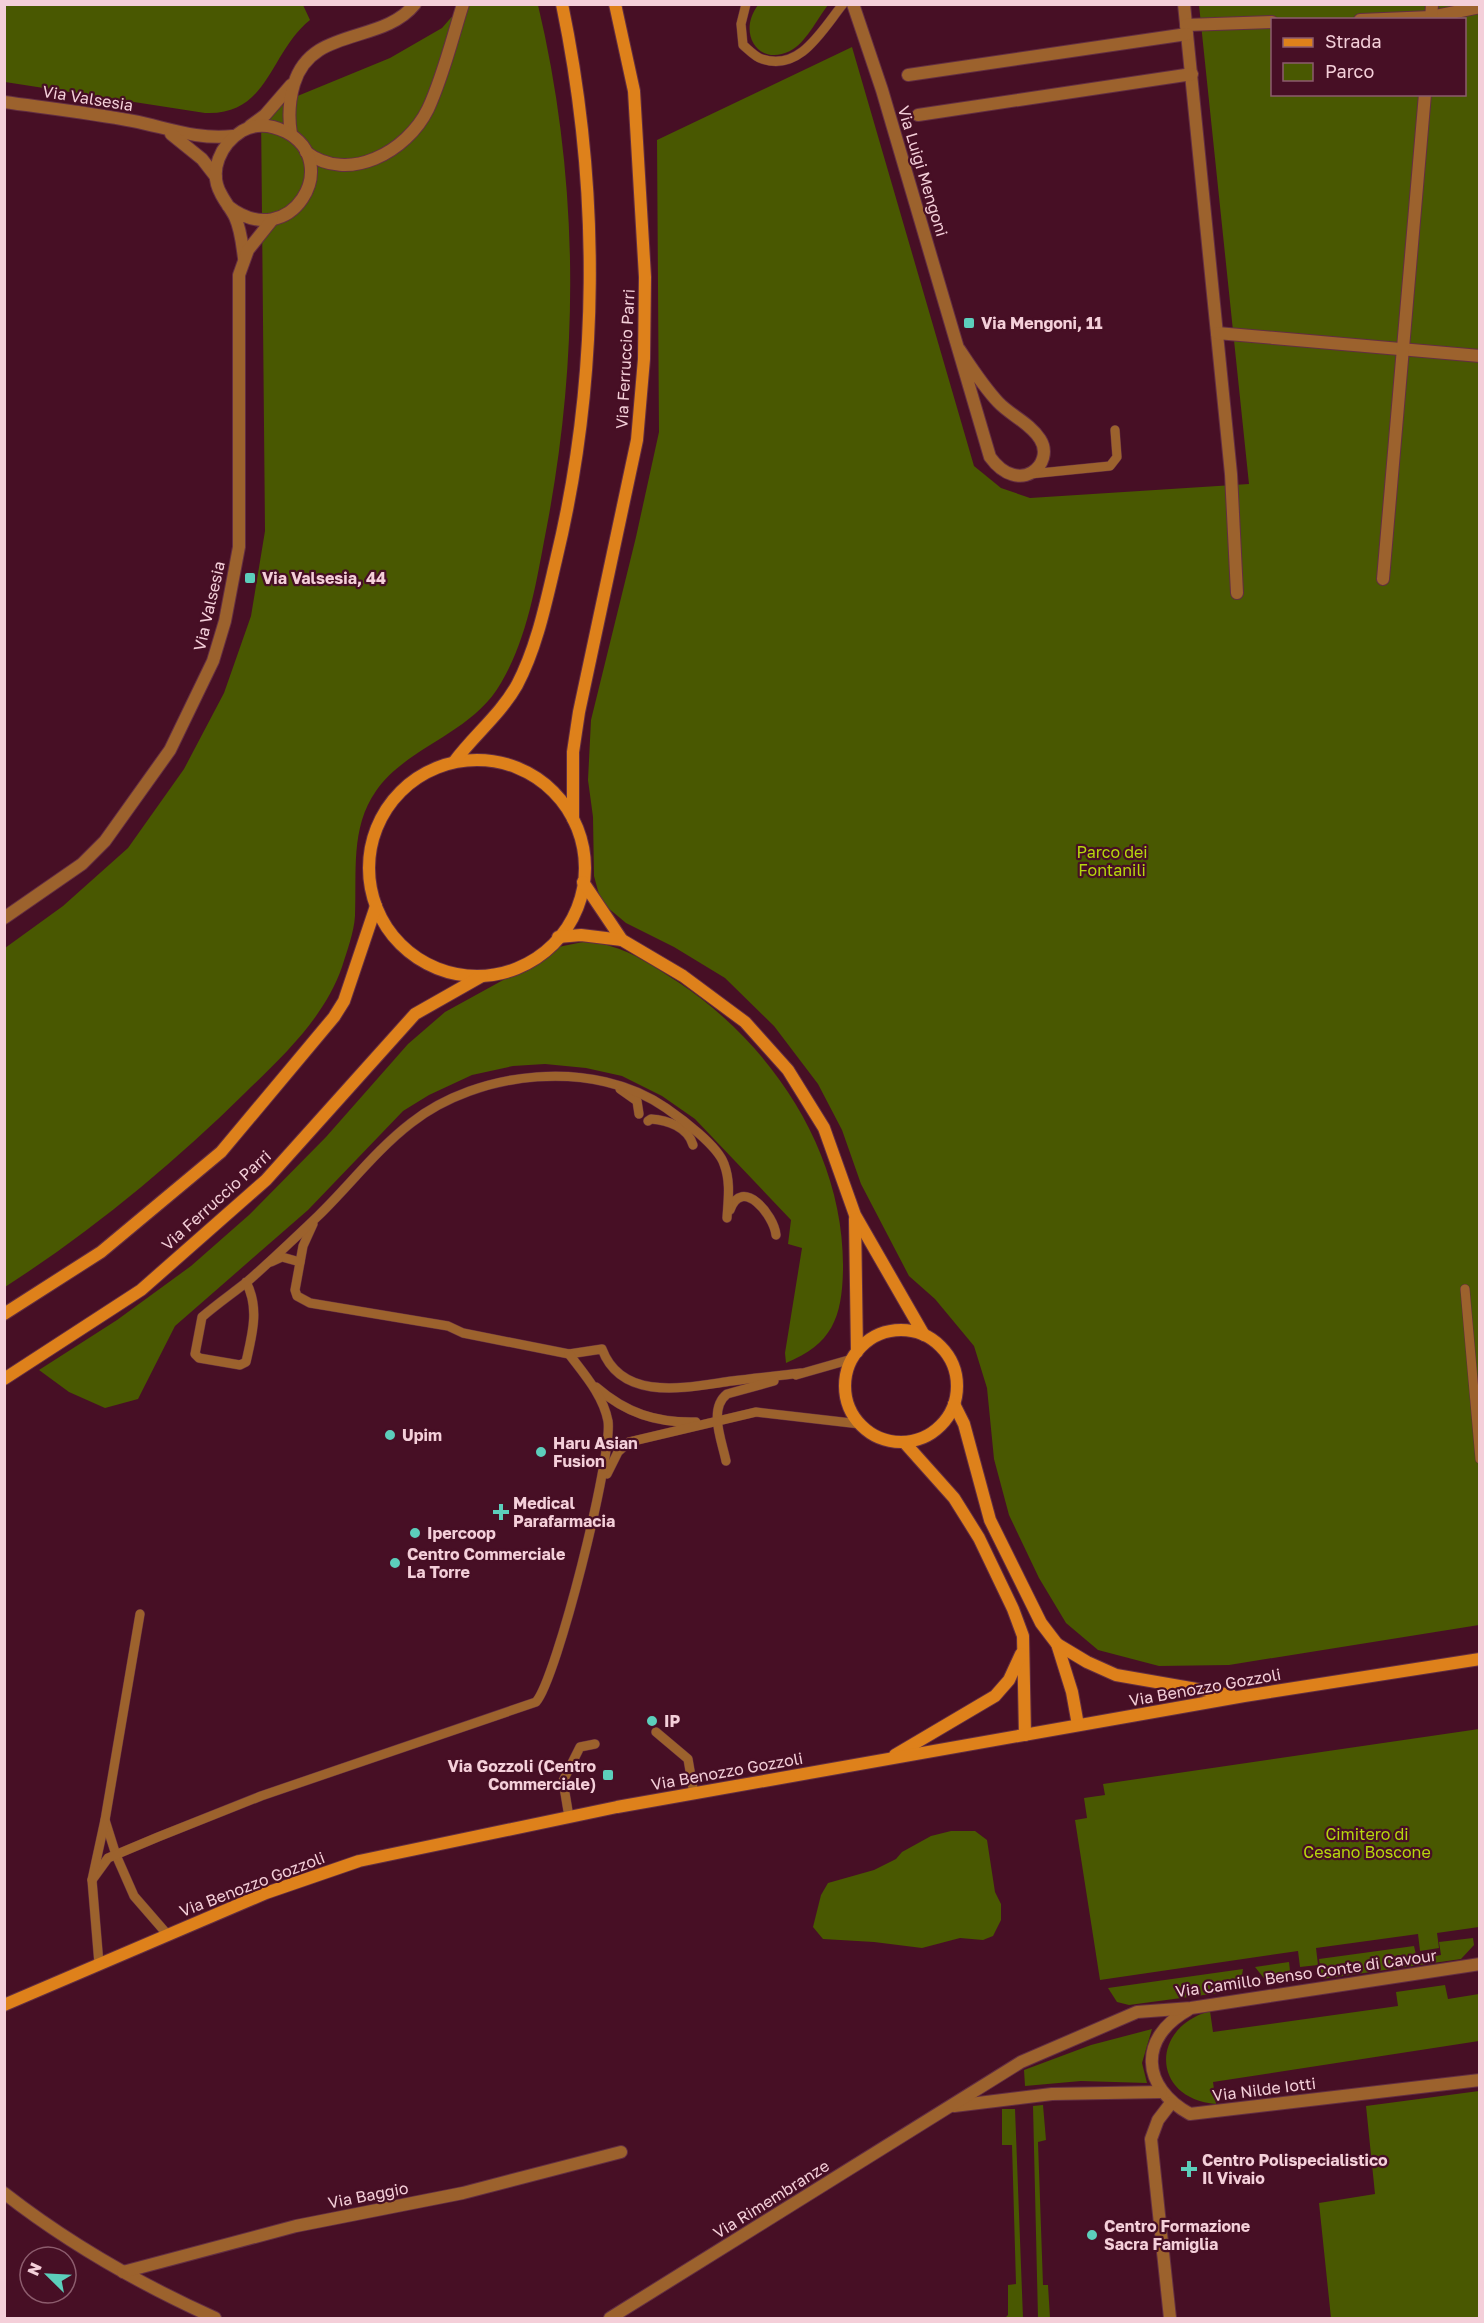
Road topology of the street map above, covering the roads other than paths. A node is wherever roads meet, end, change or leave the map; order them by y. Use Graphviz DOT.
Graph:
graph roads {
  1 [pos="415,4"];
  2 [pos="463,4"];
  3 [pos="562,4"];
  4 [pos="615,4"];
  5 [pos="746,4"];
  6 [pos="843,4"];
  7 [pos="853,4"];
  8 [pos="1184,4"];
  9 [pos="1479,7"];
  10 [pos="1432,14"];
  11 [pos="1384,18"];
  12 [pos="1271,22"];
  13 [pos="1187,30"];
  14 [pos="1192,74"];
  15 [pos="908,75"];
  16 [pos="295,80"];
  17 [pos="1425,96"];
  18 [pos="4,102"];
  19 [pos="918,115"];
  20 [pos="247,128"];
  21 [pos="165,130"];
  22 [pos="291,134"];
  23 [pos="234,136"];
  24 [pos="305,152"];
  25 [pos="216,177"];
  26 [pos="228,206"];
  27 [pos="272,220"];
  28 [pos="243,258"];
  29 [pos="1217,333"];
  30 [pos="959,349"];
  31 [pos="1404,349"];
  32 [pos="1479,356"];
  33 [pos="1115,430"];
  34 [pos="1030,474"];
  35 [pos="1383,579"];
  36 [pos="1238,594"];
  37 [pos="454,762"];
  38 [pos="573,819"];
  39 [pos="584,882"];
  40 [pos="376,906"];
  41 [pos="4,918"];
  42 [pos="558,937"];
  43 [pos="622,940"];
  44 [pos="483,975"];
  45 [pos="616,1086"];
  46 [pos="639,1114"];
  47 [pos="648,1121"];
  48 [pos="693,1145"];
  49 [pos="855,1215"];
  50 [pos="318,1216"];
  51 [pos="777,1235"];
  52 [pos="300,1262"];
  53 [pos="266,1264"];
  54 [pos="246,1282"];
  55 [pos="1465,1289"];
  56 [pos="4,1314"];
  57 [pos="924,1335"];
  58 [pos="569,1354"];
  59 [pos="854,1355"];
  60 [pos="801,1373"];
  61 [pos="4,1379"];
  62 [pos="592,1383"];
  63 [pos="954,1404"];
  64 [pos="717,1420"];
  65 [pos="860,1424"];
  66 [pos="904,1442"];
  67 [pos="1479,1459"];
  68 [pos="726,1461"];
  69 [pos="601,1490"];
  70 [pos="140,1614"];
  71 [pos="1057,1644"];
  72 [pos="1024,1648"];
  73 [pos="1479,1659"];
  74 [pos="1244,1696"];
  75 [pos="1078,1725"];
  76 [pos="656,1732"];
  77 [pos="1025,1735"];
  78 [pos="595,1744"];
  79 [pos="887,1759"];
  80 [pos="694,1794"];
  81 [pos="569,1817"];
  82 [pos="105,1820"];
  83 [pos="116,1855"];
  84 [pos="92,1880"];
  85 [pos="167,1934"];
  86 [pos="99,1964"];
  87 [pos="1479,1964"];
  88 [pos="4,2005"];
  89 [pos="1191,2008"];
  90 [pos="1137,2012"];
  91 [pos="1479,2080"];
  92 [pos="1161,2091"];
  93 [pos="1171,2103"];
  94 [pos="950,2107"];
  95 [pos="621,2152"];
  96 [pos="4,2193"];
  97 [pos="123,2272"];
  98 [pos="215,2319"];
  99 [pos="610,2319"];
  100 [pos="1170,2319"];
  1 -- 16 [label="street"];
  2 -- 24 [label="street"];
  3 -- 37 [label="street, Via Ferruccio Parri"];
  4 -- 38 [label="street, Via Ferruccio Parri"];
  5 -- 6 [label="lane"];
  7 -- 30 [label="street, Via Luigi Mengoni"];
  8 -- 13 [label="street"];
  9 -- 10 [label="street"];
  10 -- 11 [label="street"];
  12 -- 13 [label="street"];
  13 -- 14 [label="street"];
  13 -- 15 [label="street"];
  14 -- 19 [label="street"];
  14 -- 29 [label="street"];
  16 -- 20 [label="street, Via Valsesia"];
  16 -- 22 [label="street"];
  17 -- 31 [label="street"];
  18 -- 21 [label="street, Via Valsesia"];
  20 -- 22 [label="street"];
  20 -- 23 [label="street, Via Valsesia"];
  21 -- 23 [label="street, Via Valsesia"];
  21 -- 25 [label="street, Via Valsesia"];
  22 -- 24 [label="street, Via Valsesia"];
  23 -- 25 [label="street, Via Valsesia"];
  24 -- 27 [label="street, Via Valsesia"];
  25 -- 26 [label="street, Via Valsesia"];
  26 -- 27 [label="street"];
  26 -- 28 [label="street, Via Valsesia"];
  27 -- 28 [label="street, Via Valsesia"];
  28 -- 41 [label="street, Via Valsesia"];
  29 -- 31 [label="street"];
  29 -- 36 [label="street"];
  30 -- 34 [label="street, Via Luigi Mengoni"];
  30 -- 34 [label="street, Via Luigi Mengoni"];
  31 -- 32 [label="street"];
  31 -- 35 [label="street"];
  33 -- 34 [label="lane"];
  37 -- 38 [label="street, Via Ferruccio Parri"];
  37 -- 40 [label="street, Via Ferruccio Parri"];
  38 -- 39 [label="street, Via Ferruccio Parri"];
  39 -- 42 [label="street, Via Ferruccio Parri"];
  39 -- 43 [label="street"];
  40 -- 44 [label="street, Via Ferruccio Parri"];
  40 -- 56 [label="street, Via Ferruccio Parri"];
  42 -- 43 [label="street"];
  42 -- 44 [label="street, Via Ferruccio Parri"];
  43 -- 49 [label="street"];
  44 -- 61 [label="street, Via Ferruccio Parri"];
  45 -- 46 [label="lane"];
  45 -- 50 [label="lane"];
  45 -- 51 [label="lane"];
  47 -- 48 [label="lane"];
  49 -- 57 [label="street"];
  49 -- 59 [label="street"];
  50 -- 52 [label="lane"];
  50 -- 53 [label="lane"];
  52 -- 53 [label="lane"];
  52 -- 58 [label="lane"];
  53 -- 54 [label="lane"];
  54 -- 54 [label="lane"];
  55 -- 67 [label="lane"];
  57 -- 59 [label="street"];
  57 -- 63 [label="street"];
  58 -- 60 [label="lane"];
  58 -- 62 [label="lane"];
  59 -- 60 [label="lane"];
  59 -- 65 [label="street"];
  60 -- 64 [label="lane"];
  62 -- 64 [label="lane"];
  62 -- 69 [label="lane"];
  63 -- 66 [label="street"];
  63 -- 71 [label="street"];
  64 -- 65 [label="lane"];
  64 -- 68 [label="lane"];
  64 -- 69 [label="lane"];
  65 -- 66 [label="street"];
  66 -- 72 [label="street"];
  69 -- 83 [label="lane"];
  70 -- 82 [label="lane"];
  71 -- 74 [label="street"];
  71 -- 75 [label="street"];
  72 -- 77 [label="street"];
  72 -- 79 [label="street"];
  73 -- 74 [label="street, Via Benozzo Gozzoli"];
  74 -- 75 [label="street, Via Benozzo Gozzoli"];
  75 -- 77 [label="street, Via Benozzo Gozzoli"];
  76 -- 80 [label="lane"];
  77 -- 79 [label="street, Via Benozzo Gozzoli"];
  78 -- 81 [label="lane"];
  79 -- 80 [label="street, Via Benozzo Gozzoli"];
  80 -- 81 [label="street, Via Benozzo Gozzoli"];
  81 -- 85 [label="street, Via Benozzo Gozzoli"];
  82 -- 83 [label="lane"];
  82 -- 84 [label="lane"];
  83 -- 84 [label="lane"];
  83 -- 85 [label="lane"];
  84 -- 86 [label="lane"];
  85 -- 86 [label="street, Via Benozzo Gozzoli"];
  86 -- 88 [label="street, Via Benozzo Gozzoli"];
  87 -- 89 [label="street, Via Camillo Benso Conte di Cavour"];
  89 -- 90 [label="street, Via Camillo Benso Conte di Cavour"];
  89 -- 92 [label="street, Via Nilde Iotti"];
  90 -- 94 [label="street, Via Rimembranze"];
  91 -- 93 [label="street, Via Nilde Iotti"];
  92 -- 93 [label="street, Via Nilde Iotti"];
  92 -- 94 [label="street, Via Rimembranze"];
  93 -- 100 [label="street"];
  94 -- 99 [label="street, Via Rimembranze"];
  95 -- 97 [label="street, Via Baggio"];
  96 -- 97 [label="street"];
  97 -- 98 [label="street"];
}
